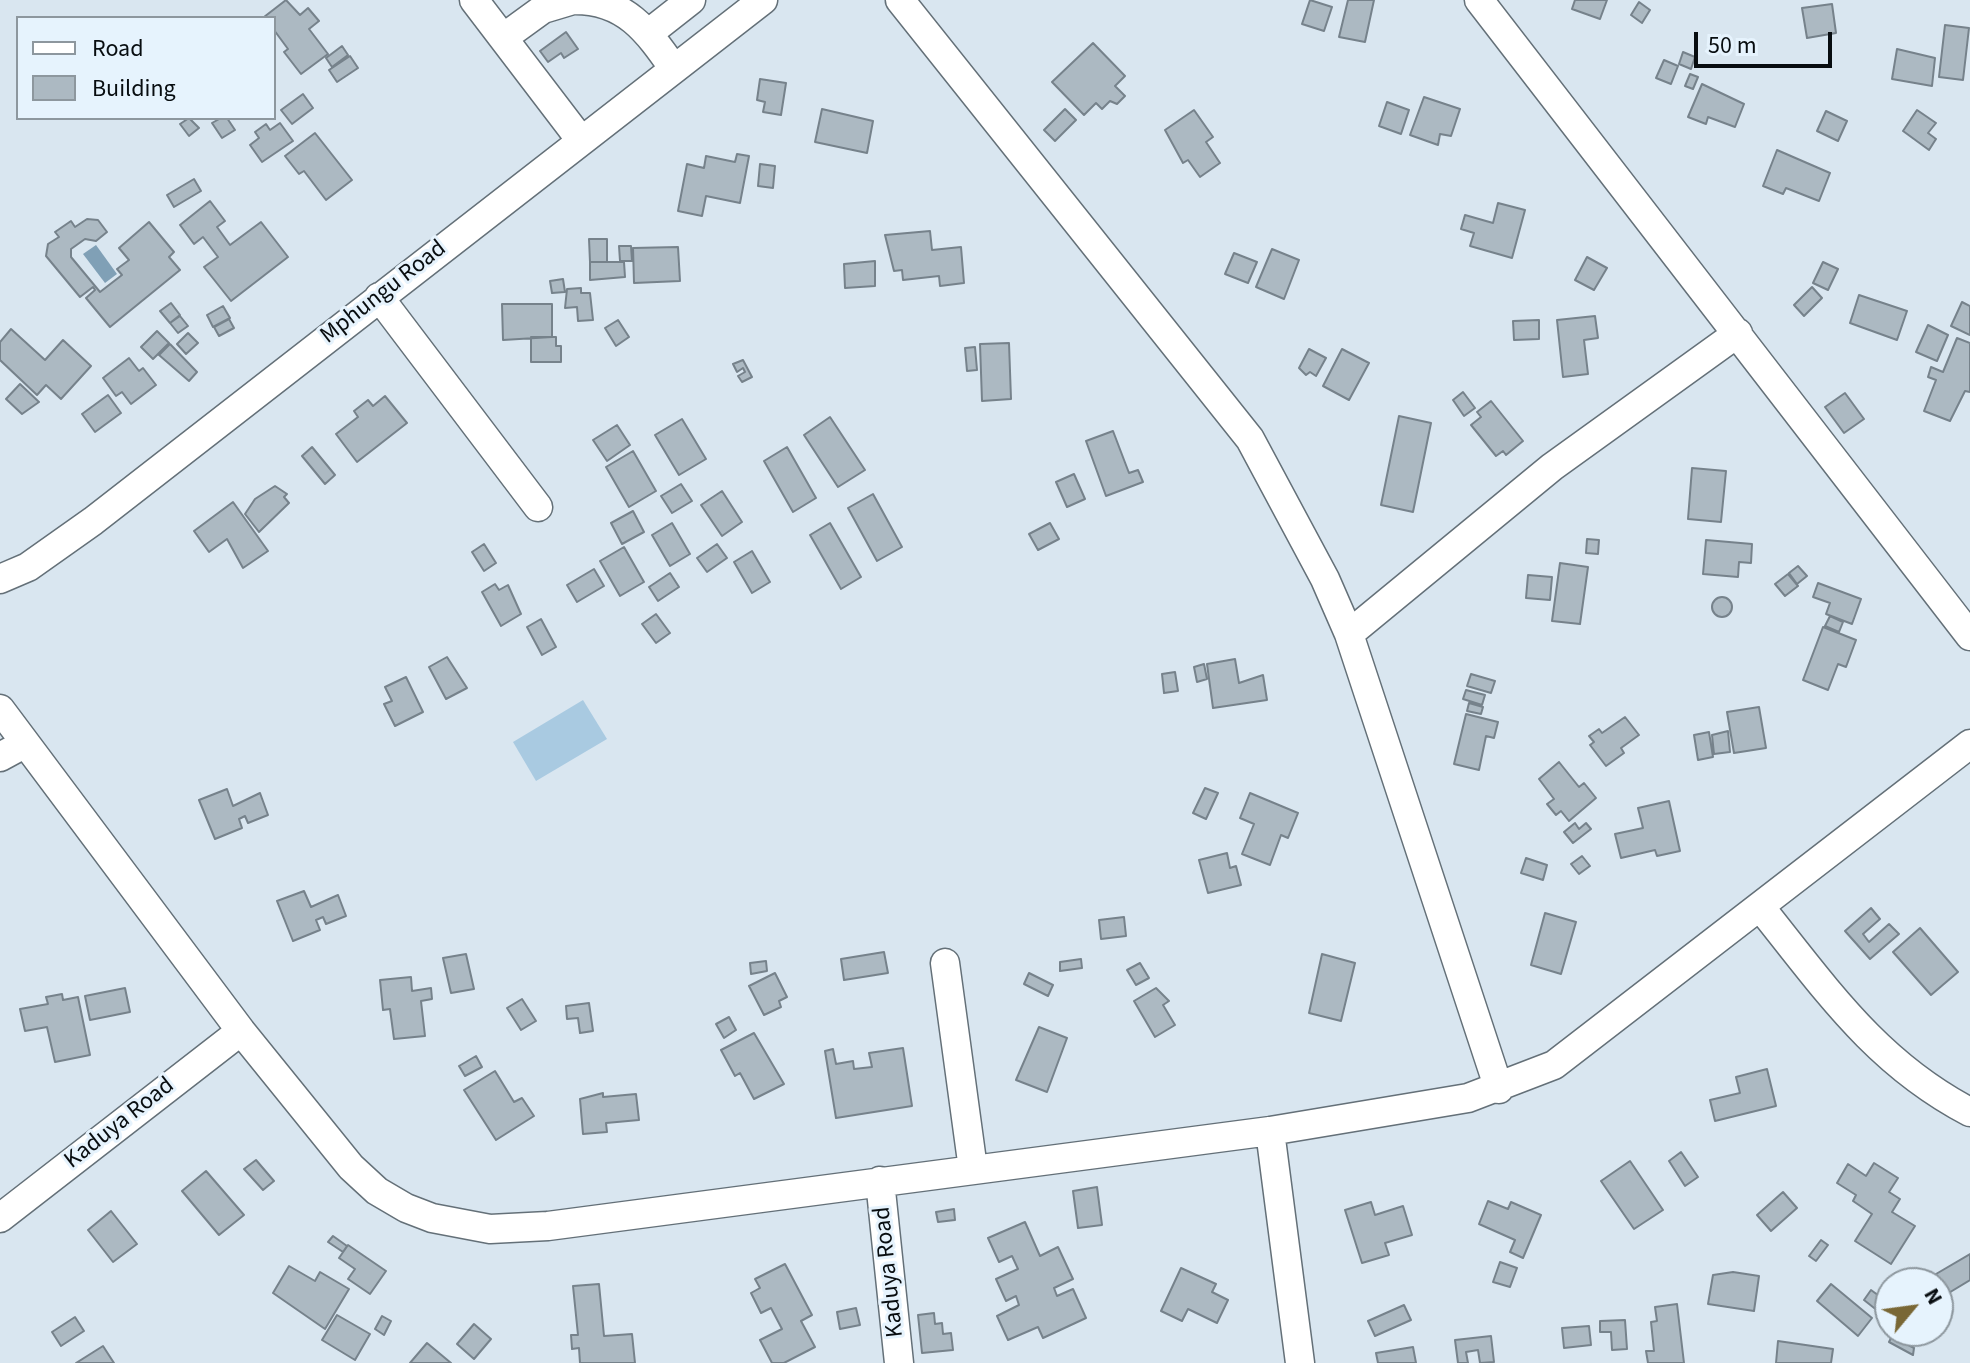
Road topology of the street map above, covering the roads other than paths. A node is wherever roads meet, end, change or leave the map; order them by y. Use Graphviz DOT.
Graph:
graph roads {
  1 [pos="474,0"];
  2 [pos="574,0"];
  3 [pos="691,0"];
  4 [pos="763,0"];
  5 [pos="900,0"];
  6 [pos="1479,0"];
  7 [pos="649,33"];
  8 [pos="503,38"];
  9 [pos="674,69"];
  10 [pos="580,139"];
  11 [pos="379,297"];
  12 [pos="1738,333"];
  13 [pos="538,507"];
  14 [pos="0,579"];
  15 [pos="1349,634"];
  16 [pos="1970,636"];
  17 [pos="0,709"];
  18 [pos="1970,744"];
  19 [pos="12,750"];
  20 [pos="1761,908"];
  21 [pos="945,963"];
  22 [pos="241,1031"];
  23 [pos="1499,1089"];
  24 [pos="1970,1112"];
  25 [pos="1270,1131"];
  26 [pos="973,1169"];
  27 [pos="880,1181"];
  28 [pos="0,1218"];
  29 [pos="899,1363"];
  30 [pos="1300,1363"];
  1 -- 8 [label="street"];
  2 -- 7 [label="street"];
  2 -- 8 [label="street"];
  3 -- 7 [label="street"];
  4 -- 9 [label="street, Mphungu Road"];
  5 -- 15 [label="street"];
  6 -- 12 [label="street"];
  7 -- 9 [label="street"];
  8 -- 10 [label="street"];
  9 -- 10 [label="street, Mphungu Road"];
  10 -- 11 [label="street, Mphungu Road"];
  11 -- 13 [label="street"];
  11 -- 14 [label="street, Mphungu Road"];
  12 -- 15 [label="street"];
  12 -- 16 [label="street"];
  15 -- 23 [label="street"];
  17 -- 19 [label="street"];
  18 -- 20 [label="street"];
  19 -- 22 [label="street"];
  20 -- 23 [label="street"];
  20 -- 24 [label="street"];
  21 -- 26 [label="street"];
  22 -- 27 [label="street"];
  22 -- 28 [label="street, Kaduya Road"];
  23 -- 25 [label="street"];
  25 -- 26 [label="street"];
  25 -- 30 [label="street"];
  26 -- 27 [label="street"];
  27 -- 29 [label="street, Kaduya Road"];
}
